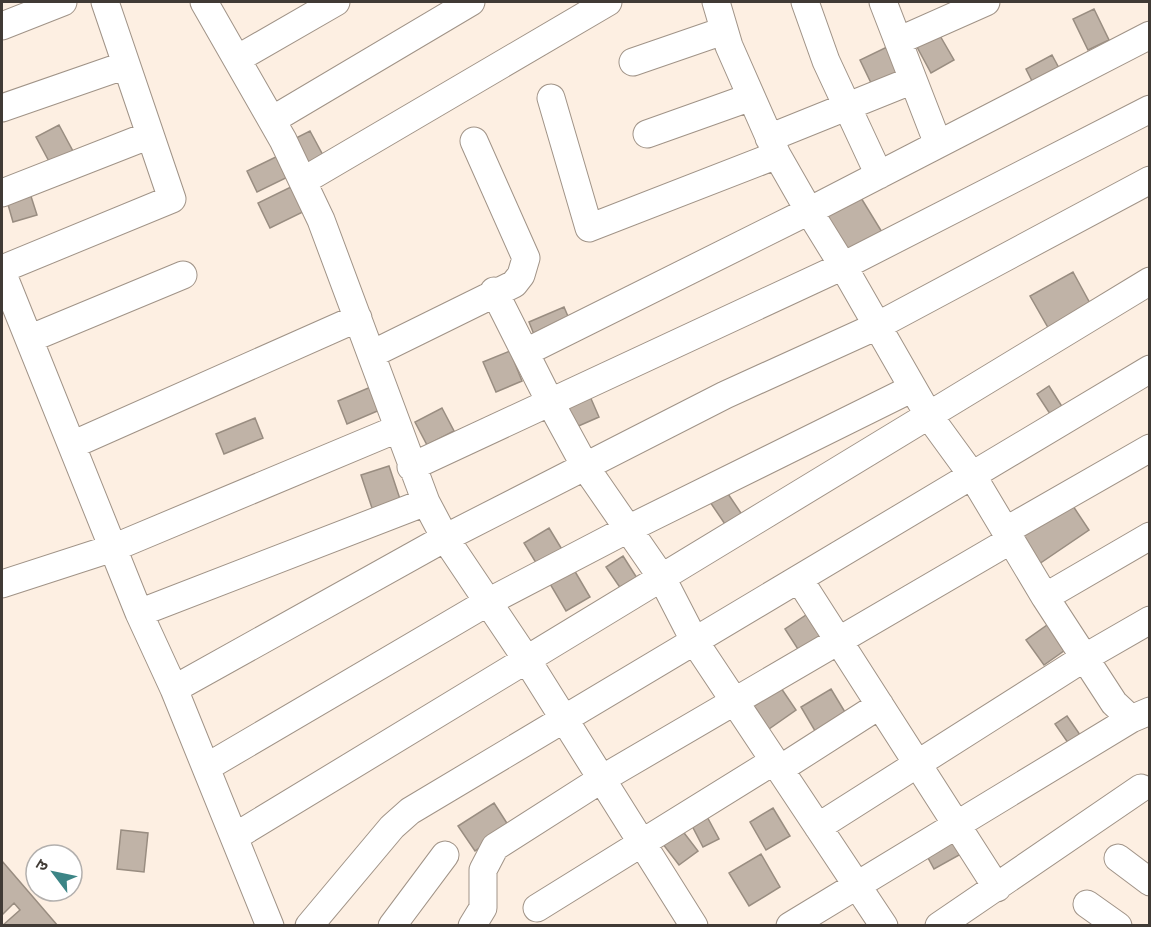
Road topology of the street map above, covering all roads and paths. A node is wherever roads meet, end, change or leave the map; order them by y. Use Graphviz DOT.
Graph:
graph roads {
  1 [pos="63,2"];
  2 [pos="105,2"];
  3 [pos="204,2"];
  4 [pos="336,2"];
  5 [pos="471,2"];
  6 [pos="608,2"];
  7 [pos="716,2"];
  8 [pos="805,2"];
  9 [pos="883,2"];
  10 [pos="986,2"];
  11 [pos="29,8"];
  12 [pos="2,26"];
  13 [pos="723,31"];
  14 [pos="1149,35"];
  15 [pos="898,41"];
  16 [pos="237,59"];
  17 [pos="633,62"];
  18 [pos="126,65"];
  19 [pos="913,80"];
  20 [pos="751,96"];
  21 [pos="551,98"];
  22 [pos="847,107"];
  23 [pos="2,108"];
  24 [pos="1149,109"];
  25 [pos="273,120"];
  26 [pos="647,134"];
  27 [pos="150,135"];
  28 [pos="474,141"];
  29 [pos="938,144"];
  30 [pos="773,146"];
  31 [pos="879,175"];
  32 [pos="1149,180"];
  33 [pos="303,181"];
  34 [pos="2,193"];
  35 [pos="809,211"];
  36 [pos="843,266"];
  37 [pos="2,271"];
  38 [pos="183,275"];
  39 [pos="1149,281"];
  40 [pos="494,291"];
  41 [pos="358,318"];
  42 [pos="878,326"];
  43 [pos="29,339"];
  44 [pos="526,352"];
  45 [pos="372,354"];
  46 [pos="1149,369"];
  47 [pos="913,388"];
  48 [pos="550,402"];
  49 [pos="929,416"];
  50 [pos="397,429"];
  51 [pos="72,445"];
  52 [pos="1149,448"];
  53 [pos="411,467"];
  54 [pos="586,468"];
  55 [pos="972,475"];
  56 [pos="426,502"];
  57 [pos="628,529"];
  58 [pos="1008,536"];
  59 [pos="1149,536"];
  60 [pos="445,538"];
  61 [pos="113,548"];
  62 [pos="662,578"];
  63 [pos="800,579"];
  64 [pos="2,584"];
  65 [pos="1045,597"];
  66 [pos="488,602"];
  67 [pos="139,613"];
  68 [pos="1149,620"];
  69 [pos="839,641"];
  70 [pos="694,642"];
  71 [pos="1084,658"];
  72 [pos="527,660"];
  73 [pos="174,689"];
  74 [pos="735,701"];
  75 [pos="880,705"];
  76 [pos="1140,715"];
  77 [pos="564,720"];
  78 [pos="917,763"];
  79 [pos="777,765"];
  80 [pos="207,767"];
  81 [pos="600,780"];
  82 [pos="1141,788"];
  83 [pos="956,825"];
  84 [pos="818,827"];
  85 [pos="236,836"];
  86 [pos="642,843"];
  87 [pos="445,855"];
  88 [pos="1118,858"];
  89 [pos="1149,882"];
  90 [pos="857,885"];
  91 [pos="997,888"];
  92 [pos="1087,904"];
  93 [pos="537,908"];
  94 [pos="270,926"];
  95 [pos="309,926"];
  96 [pos="392,926"];
  97 [pos="472,926"];
  98 [pos="694,926"];
  99 [pos="790,926"];
  100 [pos="884,926"];
  101 [pos="939,926"];
  102 [pos="1118,926"];
  1 -- 11 [label="street"];
  2 -- 18 [label="street"];
  3 -- 16 [label="street"];
  4 -- 16 [label="street"];
  5 -- 25 [label="street"];
  6 -- 33 [label="street"];
  7 -- 13 [label="street"];
  8 -- 22 [label="street"];
  9 -- 15 [label="street"];
  10 -- 15 [label="street"];
  11 -- 12 [label="street"];
  13 -- 17 [label="street"];
  13 -- 20 [label="street"];
  14 -- 29 [label="street"];
  15 -- 19 [label="street"];
  16 -- 25 [label="street"];
  18 -- 23 [label="street"];
  18 -- 27 [label="street"];
  19 -- 22 [label="street"];
  19 -- 29 [label="street"];
  20 -- 26 [label="street"];
  20 -- 30 [label="street"];
  21 -- 30 [label="street"];
  22 -- 30 [label="street"];
  22 -- 31 [label="street"];
  24 -- 36 [label="street"];
  25 -- 33 [label="street"];
  27 -- 34 [label="street"];
  27 -- 37 [label="street"];
  28 -- 40 [label="street"];
  29 -- 31 [label="street"];
  30 -- 35 [label="street"];
  31 -- 35 [label="street"];
  32 -- 42 [label="street"];
  33 -- 41 [label="street"];
  35 -- 36 [label="street"];
  35 -- 44 [label="street"];
  36 -- 42 [label="street"];
  36 -- 48 [label="street"];
  37 -- 43 [label="street"];
  38 -- 43 [label="street"];
  39 -- 49 [label="street"];
  40 -- 44 [label="street"];
  40 -- 45 [label="street"];
  41 -- 45 [label="street"];
  41 -- 51 [label="street"];
  42 -- 47 [label="street"];
  42 -- 54 [label="street"];
  43 -- 51 [label="street"];
  44 -- 48 [label="street"];
  45 -- 50 [label="street"];
  46 -- 55 [label="street"];
  47 -- 49 [label="street"];
  47 -- 57 [label="street"];
  48 -- 53 [label="street"];
  48 -- 54 [label="street"];
  49 -- 55 [label="street"];
  49 -- 62 [label="street"];
  50 -- 53 [label="street"];
  50 -- 61 [label="street"];
  51 -- 61 [label="street"];
  52 -- 58 [label="street"];
  53 -- 56 [label="street"];
  54 -- 57 [label="street"];
  54 -- 60 [label="street"];
  55 -- 58 [label="street"];
  55 -- 63 [label="street"];
  56 -- 60 [label="street"];
  56 -- 67 [label="street"];
  57 -- 62 [label="street"];
  57 -- 66 [label="street"];
  58 -- 65 [label="street"];
  58 -- 69 [label="street"];
  59 -- 65 [label="street"];
  60 -- 66 [label="street"];
  60 -- 73 [label="street"];
  61 -- 64 [label="street"];
  61 -- 67 [label="street"];
  62 -- 70 [label="street"];
  62 -- 72 [label="street"];
  63 -- 69 [label="street"];
  63 -- 70 [label="street"];
  65 -- 71 [label="street"];
  66 -- 72 [label="street"];
  66 -- 80 [label="street"];
  67 -- 73 [label="street"];
  68 -- 71 [label="street"];
  69 -- 74 [label="street"];
  69 -- 75 [label="street"];
  70 -- 74 [label="street"];
  70 -- 77 [label="street"];
  71 -- 76 [label="street"];
  71 -- 78 [label="street"];
  72 -- 77 [label="street"];
  72 -- 85 [label="street"];
  73 -- 80 [label="street"];
  74 -- 79 [label="street"];
  74 -- 81 [label="street"];
  75 -- 78 [label="street"];
  75 -- 79 [label="street"];
  76 -- 83 [label="street"];
  77 -- 81 [label="street"];
  77 -- 95 [label="street"];
  78 -- 83 [label="street"];
  78 -- 84 [label="street"];
  79 -- 84 [label="street"];
  79 -- 86 [label="street"];
  80 -- 85 [label="street"];
  81 -- 86 [label="street"];
  81 -- 97 [label="street"];
  82 -- 91 [label="street"];
  83 -- 90 [label="street"];
  83 -- 91 [label="street"];
  84 -- 90 [label="street"];
  85 -- 94 [label="street"];
  86 -- 93 [label="street"];
  86 -- 98 [label="street"];
  87 -- 96 [label="street"];
  88 -- 89 [label="street"];
  90 -- 99 [label="street"];
  90 -- 100 [label="street"];
  91 -- 101 [label="street"];
  92 -- 102 [label="street"];
}
